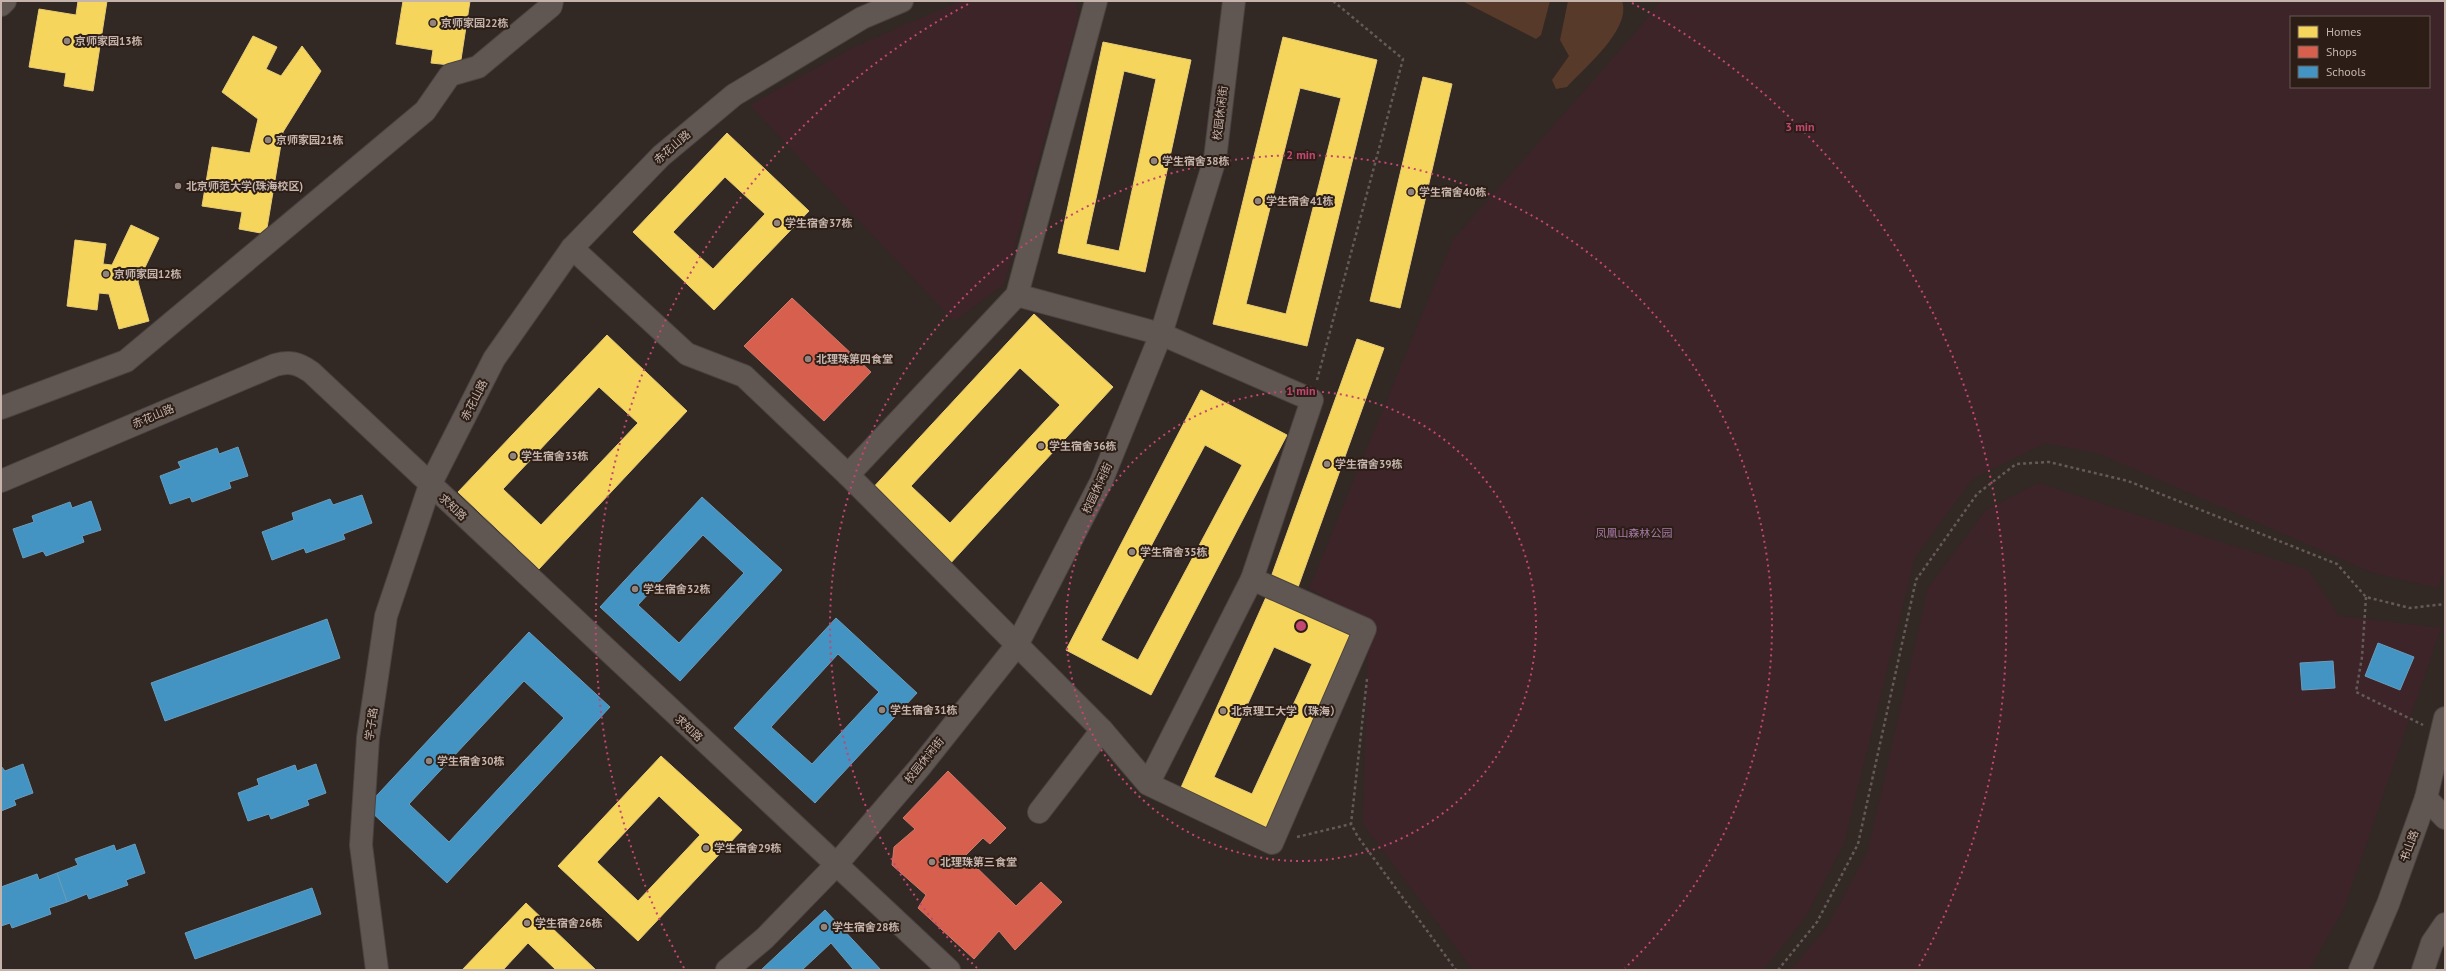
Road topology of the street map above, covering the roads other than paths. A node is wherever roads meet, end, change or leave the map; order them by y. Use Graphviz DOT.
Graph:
graph roads {
  1 [pos="5,1"];
  2 [pos="552,1"];
  3 [pos="902,1"];
  4 [pos="1096,1"];
  5 [pos="1234,1"];
  6 [pos="1,5"];
  7 [pos="572,248"];
  8 [pos="1017,295"];
  9 [pos="1161,334"];
  10 [pos="1,408"];
  11 [pos="848,475"];
  12 [pos="1,481"];
  13 [pos="430,485"];
  14 [pos="1252,578"];
  15 [pos="1017,645"];
  16 [pos="2443,726"];
  17 [pos="1102,730"];
  18 [pos="1148,784"];
  19 [pos="2426,798"];
  20 [pos="1038,812"];
  21 [pos="2445,818"];
  22 [pos="836,865"];
  23 [pos="2445,924"];
  24 [pos="377,970"];
  25 [pos="727,970"];
  26 [pos="949,970"];
  27 [pos="2360,970"];
  28 [pos="2423,970"];
  1 -- 6 [label="street"];
  2 -- 10 [label="street"];
  3 -- 7 [label="street, 赤花山路"];
  4 -- 8 [label="street"];
  5 -- 9 [label="street, 校园休闲街"];
  7 -- 11 [label="street"];
  7 -- 13 [label="street, 赤花山路"];
  8 -- 9 [label="street"];
  8 -- 11 [label="street"];
  9 -- 14 [label="street"];
  9 -- 15 [label="street, 校园休闲街"];
  11 -- 15 [label="street"];
  12 -- 13 [label="street, 赤花山路"];
  13 -- 22 [label="street, 求知路"];
  13 -- 24 [label="street, 学子路"];
  14 -- 18 [label="street"];
  14 -- 18 [label="street"];
  15 -- 17 [label="street"];
  15 -- 22 [label="street, 校园休闲街"];
  16 -- 19 [label="street, 书山路"];
  17 -- 18 [label="street"];
  17 -- 20 [label="street"];
  19 -- 21 [label="street"];
  19 -- 27 [label="street, 书山路"];
  22 -- 25 [label="street, 校园休闲街"];
  22 -- 26 [label="street, 求知路"];
  23 -- 28 [label="street"];
}
